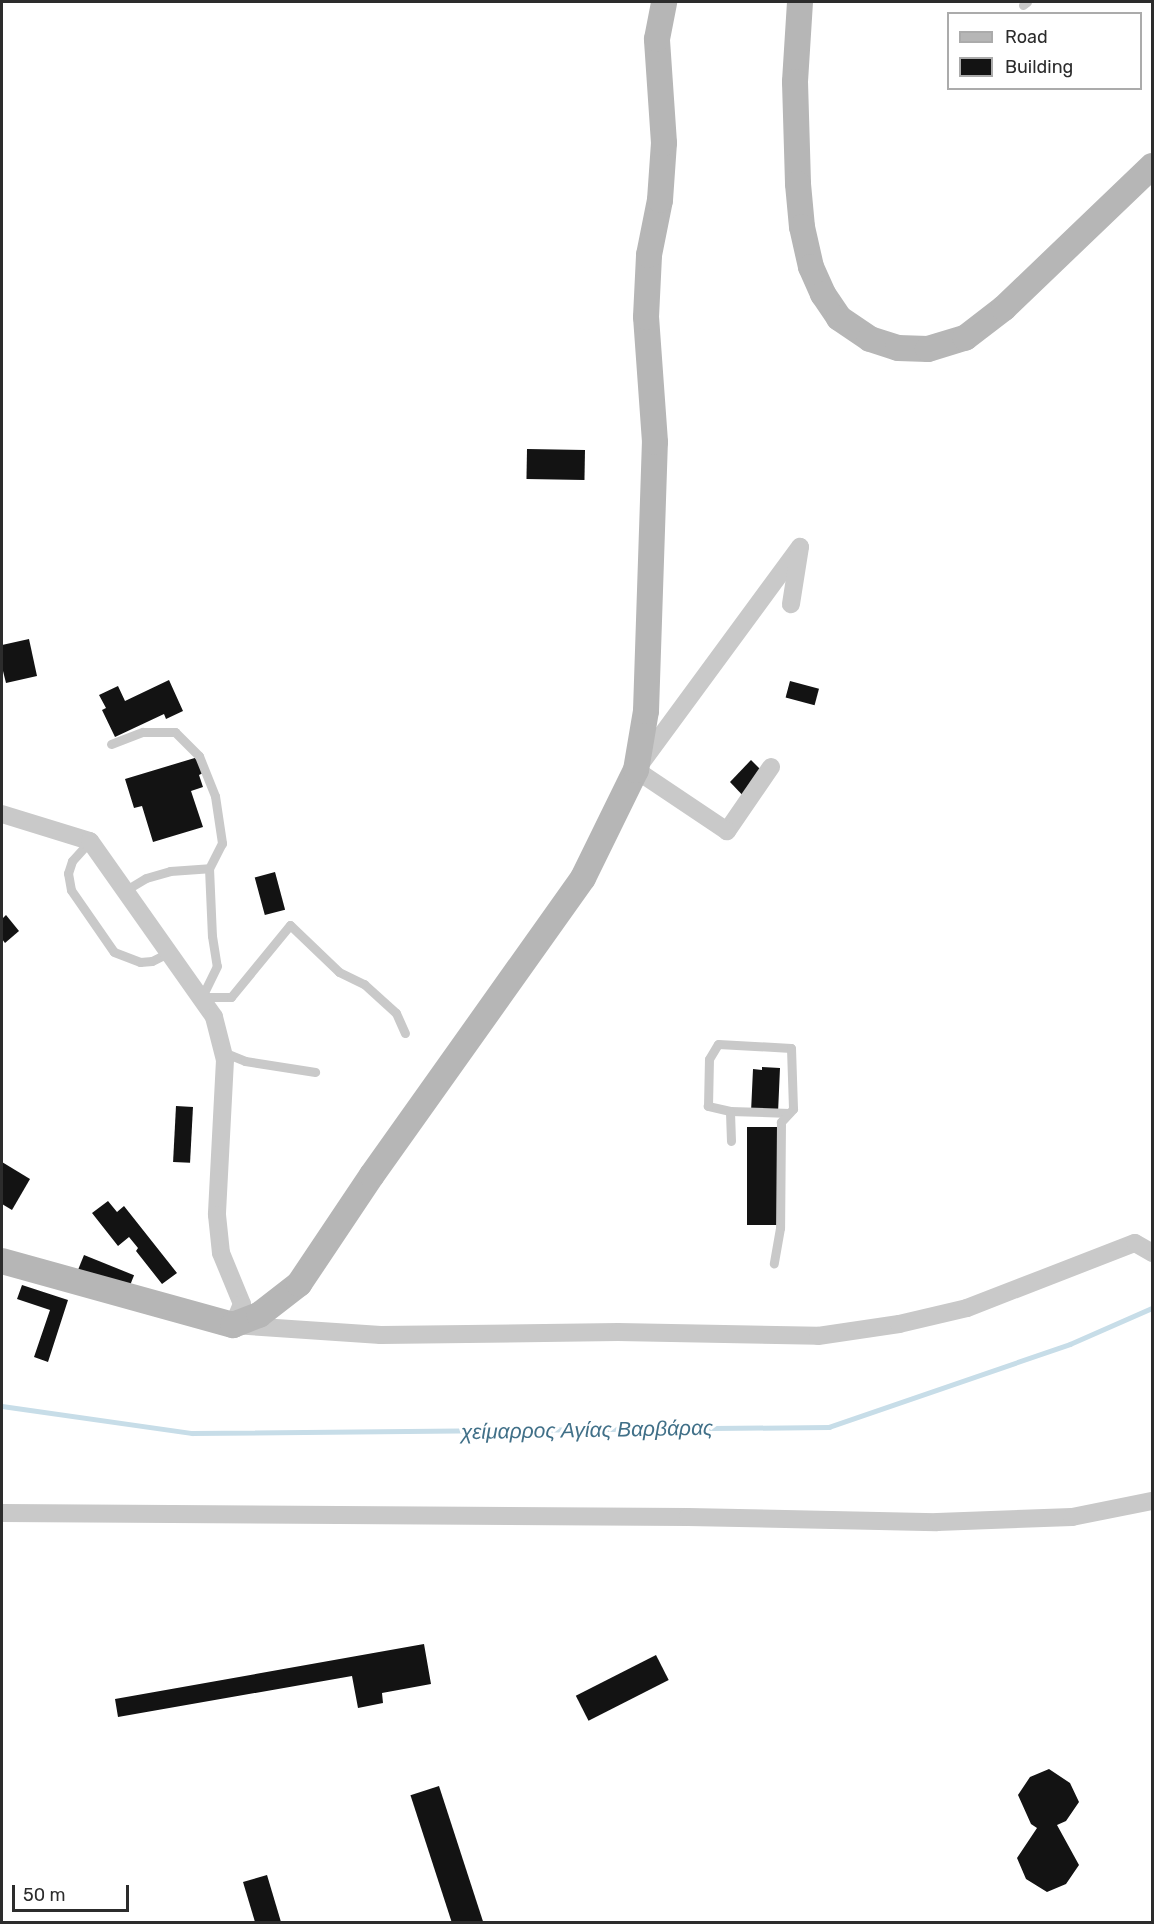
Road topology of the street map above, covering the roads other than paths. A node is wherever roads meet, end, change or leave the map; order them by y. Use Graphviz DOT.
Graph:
graph roads {
  1 [pos="664,2"];
  2 [pos="800,2"];
  3 [pos="1152,166"];
  4 [pos="791,604"];
  5 [pos="111,744"];
  6 [pos="771,767"];
  7 [pos="636,770"];
  8 [pos="2,814"];
  9 [pos="90,841"];
  10 [pos="209,868"];
  11 [pos="126,890"];
  12 [pos="170,952"];
  13 [pos="202,997"];
  14 [pos="405,1033"];
  15 [pos="223,1052"];
  16 [pos="315,1072"];
  17 [pos="730,1110"];
  18 [pos="789,1113"];
  19 [pos="730,1141"];
  20 [pos="1144,1241"];
  21 [pos="1152,1253"];
  22 [pos="2,1262"];
  23 [pos="774,1263"];
  24 [pos="232,1325"];
  25 [pos="1152,1501"];
  26 [pos="2,1513"];
  1 -- 7 [label="street"];
  2 -- 3 [label="street"];
  4 -- 7 [label="street"];
  5 -- 10 [label="lane"];
  6 -- 7 [label="street"];
  7 -- 24 [label="street"];
  8 -- 9 [label="street"];
  9 -- 11 [label="street"];
  9 -- 12 [label="lane"];
  10 -- 11 [label="lane"];
  10 -- 13 [label="lane"];
  11 -- 12 [label="street"];
  12 -- 13 [label="street"];
  13 -- 14 [label="lane"];
  13 -- 15 [label="street"];
  15 -- 16 [label="lane"];
  15 -- 24 [label="street"];
  17 -- 18 [label="lane"];
  17 -- 18 [label="lane"];
  17 -- 19 [label="lane"];
  18 -- 23 [label="lane"];
  20 -- 21 [label="street"];
  20 -- 24 [label="street"];
  22 -- 24 [label="street"];
  25 -- 26 [label="street"];
}
